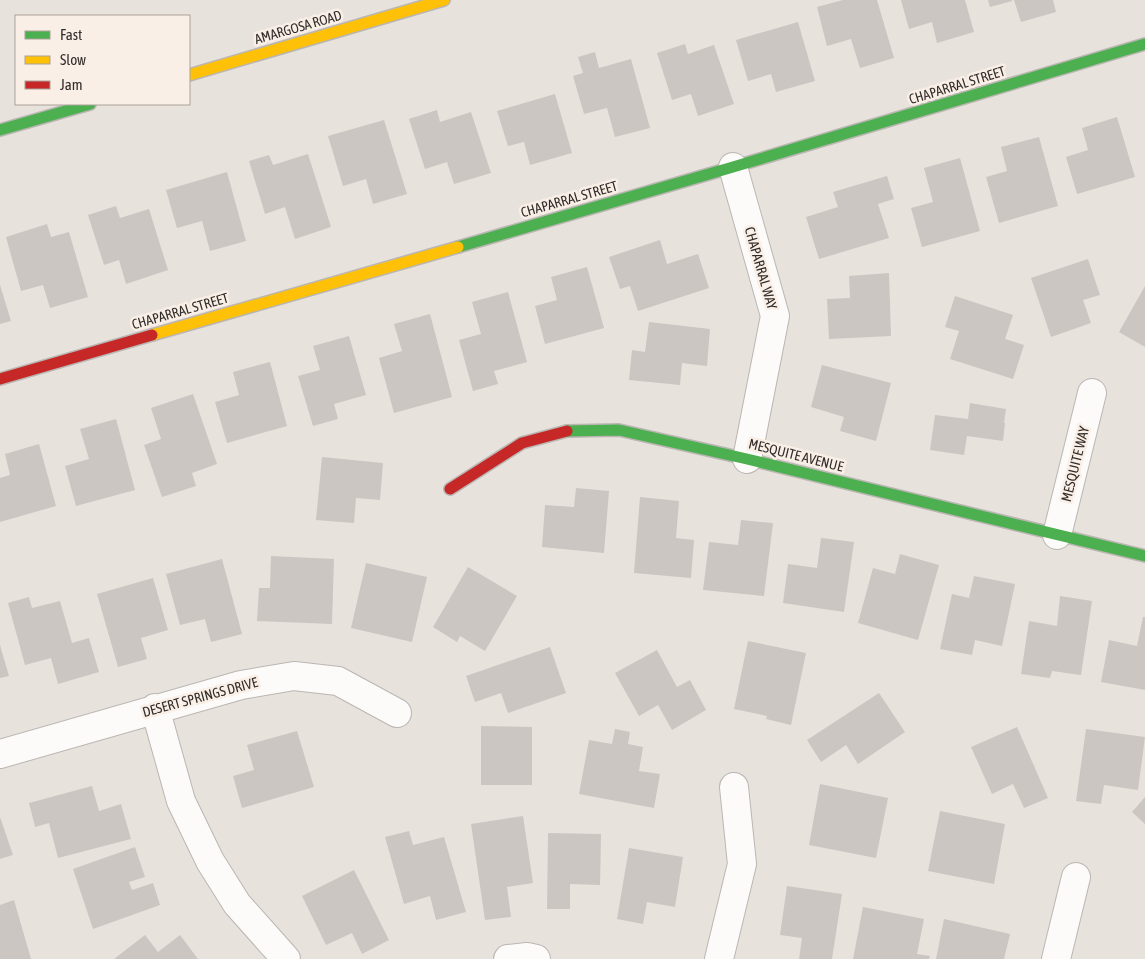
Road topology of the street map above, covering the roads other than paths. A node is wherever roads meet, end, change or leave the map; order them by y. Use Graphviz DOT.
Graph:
graph roads {
  1 [pos="444,0"];
  2 [pos="1145,44"];
  3 [pos="190,75"];
  4 [pos="87,105"];
  5 [pos="0,130"];
  6 [pos="733,168"];
  7 [pos="0,379"];
  8 [pos="1092,392"];
  9 [pos="748,459"];
  10 [pos="450,489"];
  11 [pos="1057,535"];
  12 [pos="1145,556"];
  13 [pos="155,708"];
  14 [pos="397,713"];
  15 [pos="0,754"];
  16 [pos="734,787"];
  17 [pos="1076,876"];
  18 [pos="286,959"];
  19 [pos="508,959"];
  20 [pos="536,959"];
  21 [pos="719,959"];
  22 [pos="1056,959"];
  1 -- 3 [label="street, AMARGOSA ROAD"];
  2 -- 6 [label="street, CHAPARRAL STREET"];
  4 -- 5 [label="street"];
  6 -- 7 [label="street, CHAPARRAL STREET"];
  6 -- 9 [label="street, CHAPARRAL WAY"];
  8 -- 11 [label="street, MESQUITE WAY"];
  9 -- 10 [label="street, MESQUITE AVENUE"];
  9 -- 11 [label="street, MESQUITE AVENUE"];
  11 -- 12 [label="street, MESQUITE AVENUE"];
  13 -- 14 [label="street, DESERT SPRINGS DRIVE"];
  13 -- 15 [label="street, DESERT SPRINGS DRIVE"];
  13 -- 18 [label="street"];
  16 -- 21 [label="street"];
  17 -- 22 [label="street"];
  19 -- 20 [label="street"];
}
